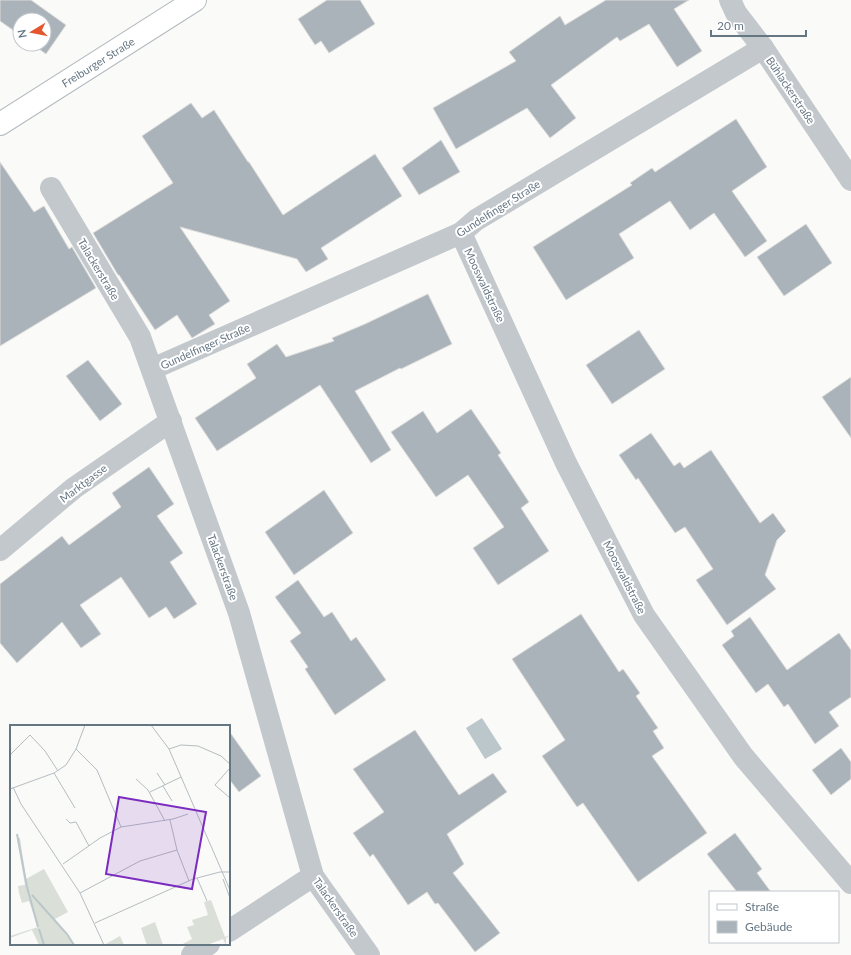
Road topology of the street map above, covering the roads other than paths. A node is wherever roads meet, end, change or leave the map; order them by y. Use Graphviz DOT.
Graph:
graph roads {
  1 [pos="195,0"];
  2 [pos="730,0"];
  3 [pos="763,48"];
  4 [pos="0,124"];
  5 [pos="851,180"];
  6 [pos="51,188"];
  7 [pos="461,233"];
  8 [pos="152,369"];
  9 [pos="171,421"];
  10 [pos="0,550"];
  11 [pos="313,876"];
  12 [pos="851,883"];
  13 [pos="230,930"];
  14 [pos="207,945"];
  15 [pos="192,955"];
  16 [pos="369,955"];
  1 -- 4 [label="street, Freiburger Straße"];
  2 -- 3 [label="street, Bühlackerstraße"];
  3 -- 5 [label="street, Bühlackerstraße"];
  3 -- 7 [label="street, Gundelfinger Straße"];
  6 -- 8 [label="street, Talackerstraße"];
  7 -- 8 [label="street, Gundelfinger Straße"];
  7 -- 12 [label="street, Mooswaldstraße"];
  8 -- 9 [label="street, Talackerstraße"];
  9 -- 10 [label="street, Marktgasse"];
  9 -- 11 [label="street, Talackerstraße"];
  11 -- 13 [label="street"];
  11 -- 16 [label="street, Talackerstraße"];
  14 -- 15 [label="street"];
}
